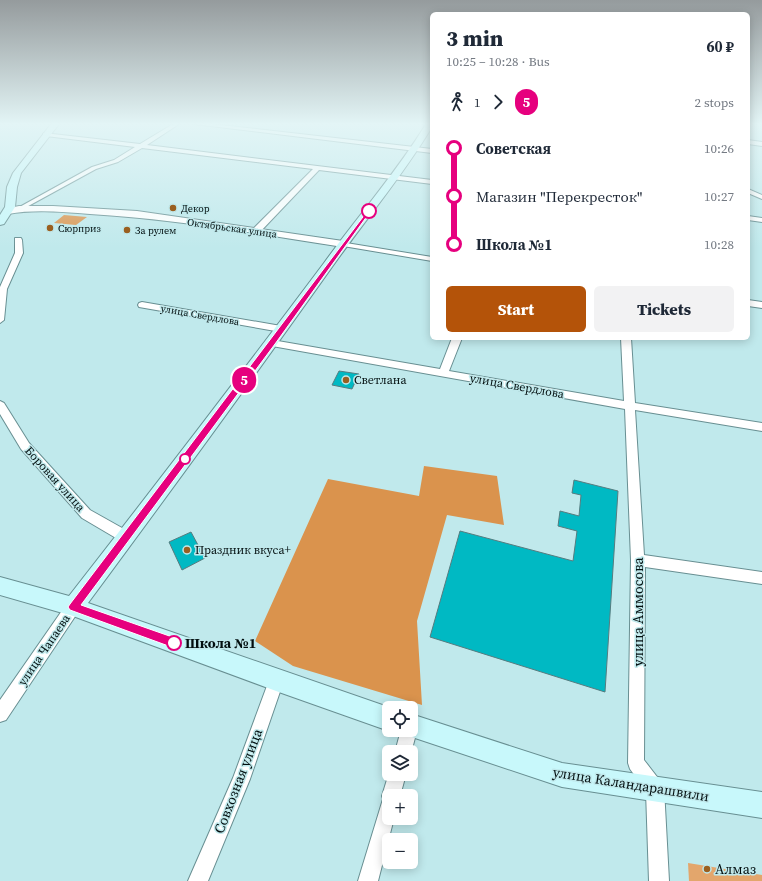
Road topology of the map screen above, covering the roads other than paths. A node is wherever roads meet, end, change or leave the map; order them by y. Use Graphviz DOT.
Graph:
graph roads {
  1 [pos="22,165"];
  2 [pos="103,165"];
  3 [pos="293,165"];
  4 [pos="405,165"];
  5 [pos="317,168"];
  6 [pos="395,178"];
  7 [pos="430,182"];
  8 [pos="750,192"];
  9 [pos="762,197"];
  10 [pos="19,208"];
  11 [pos="8,211"];
  12 [pos="750,218"];
  13 [pos="762,220"];
  14 [pos="0,222"];
  15 [pos="256,231"];
  16 [pos="18,240"];
  17 [pos="343,244"];
  18 [pos="430,259"];
  19 [pos="750,303"];
  20 [pos="142,305"];
  21 [pos="762,305"];
  22 [pos="0,320"];
  23 [pos="281,330"];
  24 [pos="456,340"];
  25 [pos="626,340"];
  26 [pos="272,343"];
  27 [pos="443,373"];
  28 [pos="0,405"];
  29 [pos="630,406"];
  30 [pos="762,427"];
  31 [pos="126,537"];
  32 [pos="638,560"];
  33 [pos="762,578"];
  34 [pos="0,586"];
  35 [pos="73,607"];
  36 [pos="276,680"];
  37 [pos="0,714"];
  38 [pos="382,717"];
  39 [pos="418,728"];
  40 [pos="655,788"];
  41 [pos="762,805"];
  42 [pos="383,825"];
  43 [pos="198,881"];
  44 [pos="368,881"];
  45 [pos="659,881"];
  1 -- 11 [label="main road"];
  2 -- 10 [label="street"];
  3 -- 5 [label="street"];
  4 -- 6 [label="main road, улица Чапаева"];
  5 -- 6 [label="street"];
  5 -- 15 [label="street"];
  6 -- 7 [label="street"];
  6 -- 17 [label="main road, улица Чапаева"];
  8 -- 9 [label="street"];
  10 -- 11 [label="street, Октябрьская улица"];
  10 -- 15 [label="street, Октябрьская улица"];
  11 -- 14 [label="main road"];
  12 -- 13 [label="street"];
  15 -- 17 [label="street, Октябрьская улица"];
  16 -- 22 [label="street"];
  17 -- 18 [label="street, Октябрьская улица"];
  17 -- 23 [label="main road, улица Чапаева"];
  19 -- 21 [label="street"];
  20 -- 23 [label="street, улица Свердлова"];
  23 -- 26 [label="main road, улица Чапаева"];
  24 -- 27 [label="street"];
  25 -- 29 [label="street, улица Аммосова"];
  26 -- 27 [label="street, улица Свердлова"];
  26 -- 31 [label="main road, улица Чапаева"];
  27 -- 29 [label="street, улица Свердлова"];
  28 -- 31 [label="street, Боровая улица"];
  29 -- 30 [label="street, улица Свердлова"];
  29 -- 32 [label="street, улица Аммосова"];
  31 -- 35 [label="main road, улица Чапаева"];
  32 -- 33 [label="street"];
  32 -- 40 [label="street, улица Аммосова"];
  34 -- 35 [label="main road"];
  35 -- 36 [label="main road"];
  35 -- 37 [label="street, улица Чапаева"];
  36 -- 38 [label="main road"];
  36 -- 43 [label="street, Совхозная улица"];
  39 -- 40 [label="main road, улица Каландарашвили"];
  40 -- 41 [label="main road, улица Каландарашвили"];
  40 -- 45 [label="street"];
  42 -- 44 [label="street"];
}
